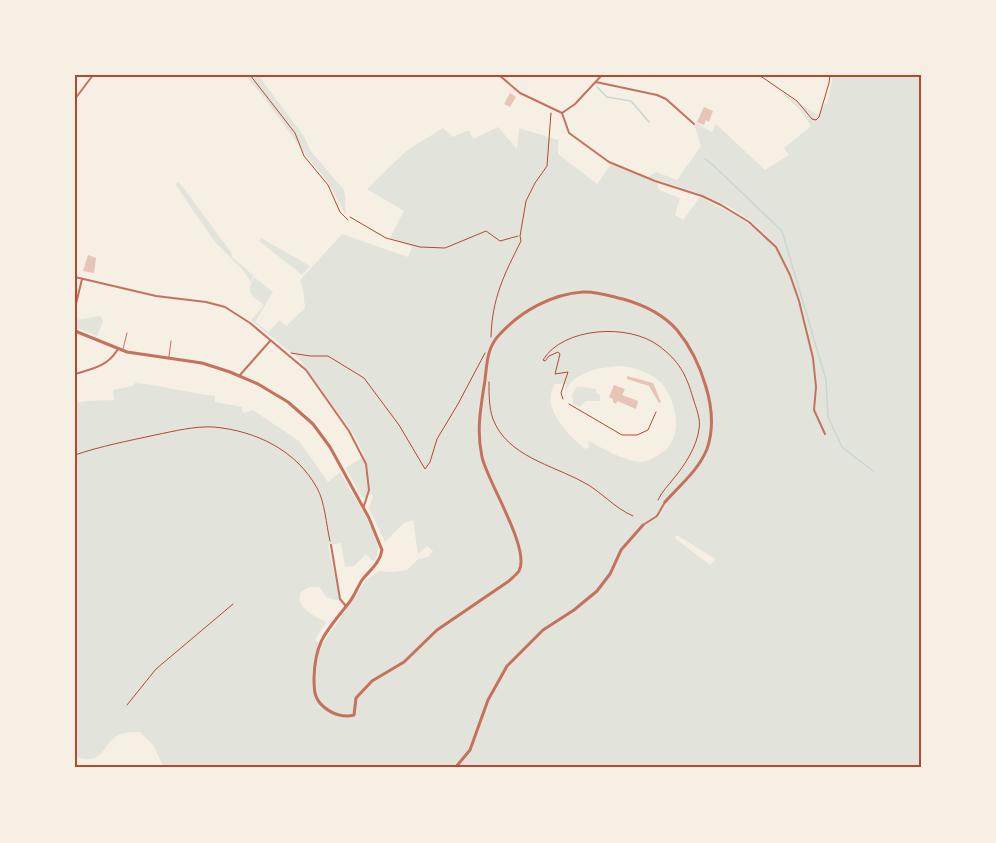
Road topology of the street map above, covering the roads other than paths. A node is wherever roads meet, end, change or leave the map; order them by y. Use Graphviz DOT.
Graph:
graph roads {
  1 [pos="93,75"];
  2 [pos="499,75"];
  3 [pos="602,75"];
  4 [pos="596,82"];
  5 [pos="75,99"];
  6 [pos="562,113"];
  7 [pos="694,124"];
  8 [pos="75,277"];
  9 [pos="82,279"];
  10 [pos="75,308"];
  11 [pos="75,331"];
  12 [pos="127,333"];
  13 [pos="171,341"];
  14 [pos="270,341"];
  15 [pos="118,349"];
  16 [pos="123,351"];
  17 [pos="169,359"];
  18 [pos="75,374"];
  19 [pos="240,376"];
  20 [pos="825,434"];
  21 [pos="665,502"];
  22 [pos="363,507"];
  23 [pos="643,525"];
  24 [pos="331,544"];
  25 [pos="346,606"];
  26 [pos="455,768"];
  1 -- 5 [label="street"];
  2 -- 6 [label="street"];
  3 -- 4 [label="street"];
  4 -- 6 [label="street"];
  4 -- 7 [label="street"];
  6 -- 20 [label="street"];
  8 -- 9 [label="street"];
  9 -- 10 [label="street"];
  9 -- 14 [label="street"];
  11 -- 15 [label="street"];
  12 -- 16 [label="lane"];
  13 -- 17 [label="lane"];
  14 -- 19 [label="street"];
  14 -- 22 [label="street"];
  15 -- 16 [label="street"];
  15 -- 18 [label="street"];
  16 -- 17 [label="street"];
  17 -- 19 [label="street"];
  19 -- 22 [label="street"];
  21 -- 23 [label="street"];
  21 -- 25 [label="street"];
  22 -- 25 [label="street"];
  23 -- 26 [label="street"];
  24 -- 25 [label="street"];
}
